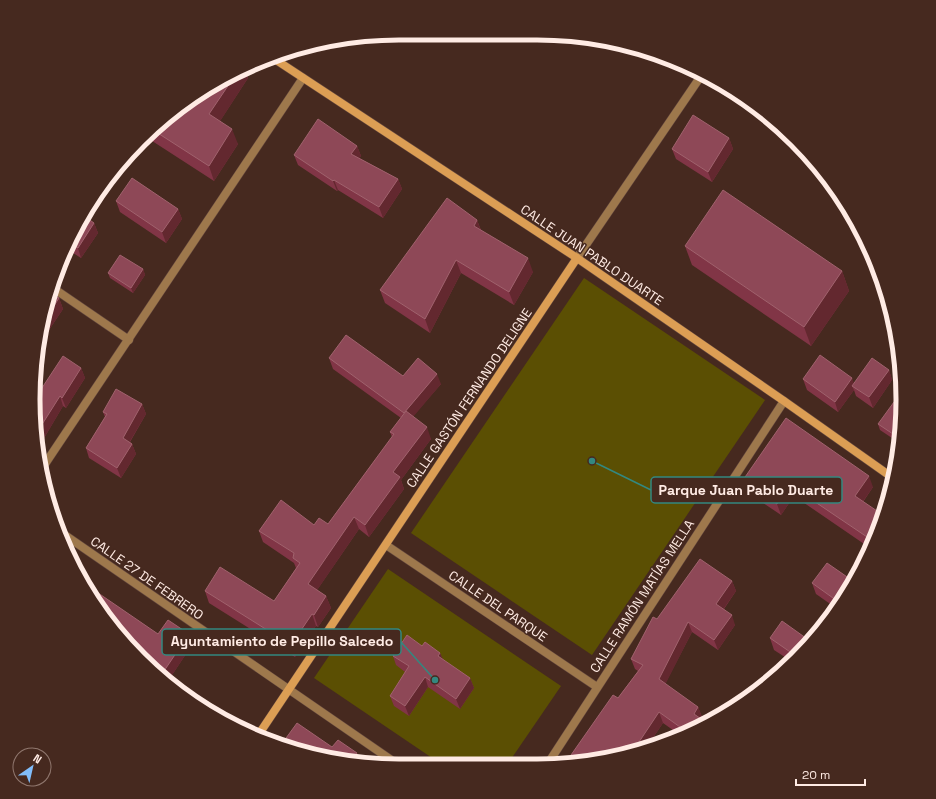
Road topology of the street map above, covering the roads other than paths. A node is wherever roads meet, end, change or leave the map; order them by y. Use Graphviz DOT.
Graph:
graph roads {
  1 [pos="278,61"];
  2 [pos="303,78"];
  3 [pos="699,79"];
  4 [pos="577,258"];
  5 [pos="57,291"];
  6 [pos="130,340"];
  7 [pos="784,401"];
  8 [pos="46,463"];
  9 [pos="888,474"];
  10 [pos="67,536"];
  11 [pos="386,545"];
  12 [pos="597,687"];
  13 [pos="289,691"];
  14 [pos="261,731"];
  15 [pos="551,758"];
  16 [pos="389,759"];
  1 -- 2 [label="street, CALLE JUAN PABLO DUARTE"];
  2 -- 4 [label="street, CALLE JUAN PABLO DUARTE"];
  2 -- 6 [label="street"];
  3 -- 4 [label="street, CALLE GASTÓN FERNANDO DELIGNE"];
  4 -- 7 [label="street, CALLE JUAN PABLO DUARTE"];
  4 -- 11 [label="street, CALLE GASTÓN FERNANDO DELIGNE"];
  5 -- 6 [label="street"];
  6 -- 8 [label="street"];
  7 -- 9 [label="street, CALLE JUAN PABLO DUARTE"];
  7 -- 12 [label="street, CALLE RAMÓN MATÍAS MELLA"];
  10 -- 13 [label="street, CALLE 27 DE FEBRERO"];
  11 -- 12 [label="street, CALLE DEL PARQUE"];
  11 -- 13 [label="street, CALLE GASTÓN FERNANDO DELIGNE"];
  12 -- 15 [label="street, CALLE RAMÓN MATÍAS MELLA"];
  13 -- 14 [label="street, CALLE GASTÓN FERNANDO DELIGNE"];
  13 -- 16 [label="street, CALLE 27 DE FEBRERO"];
}
